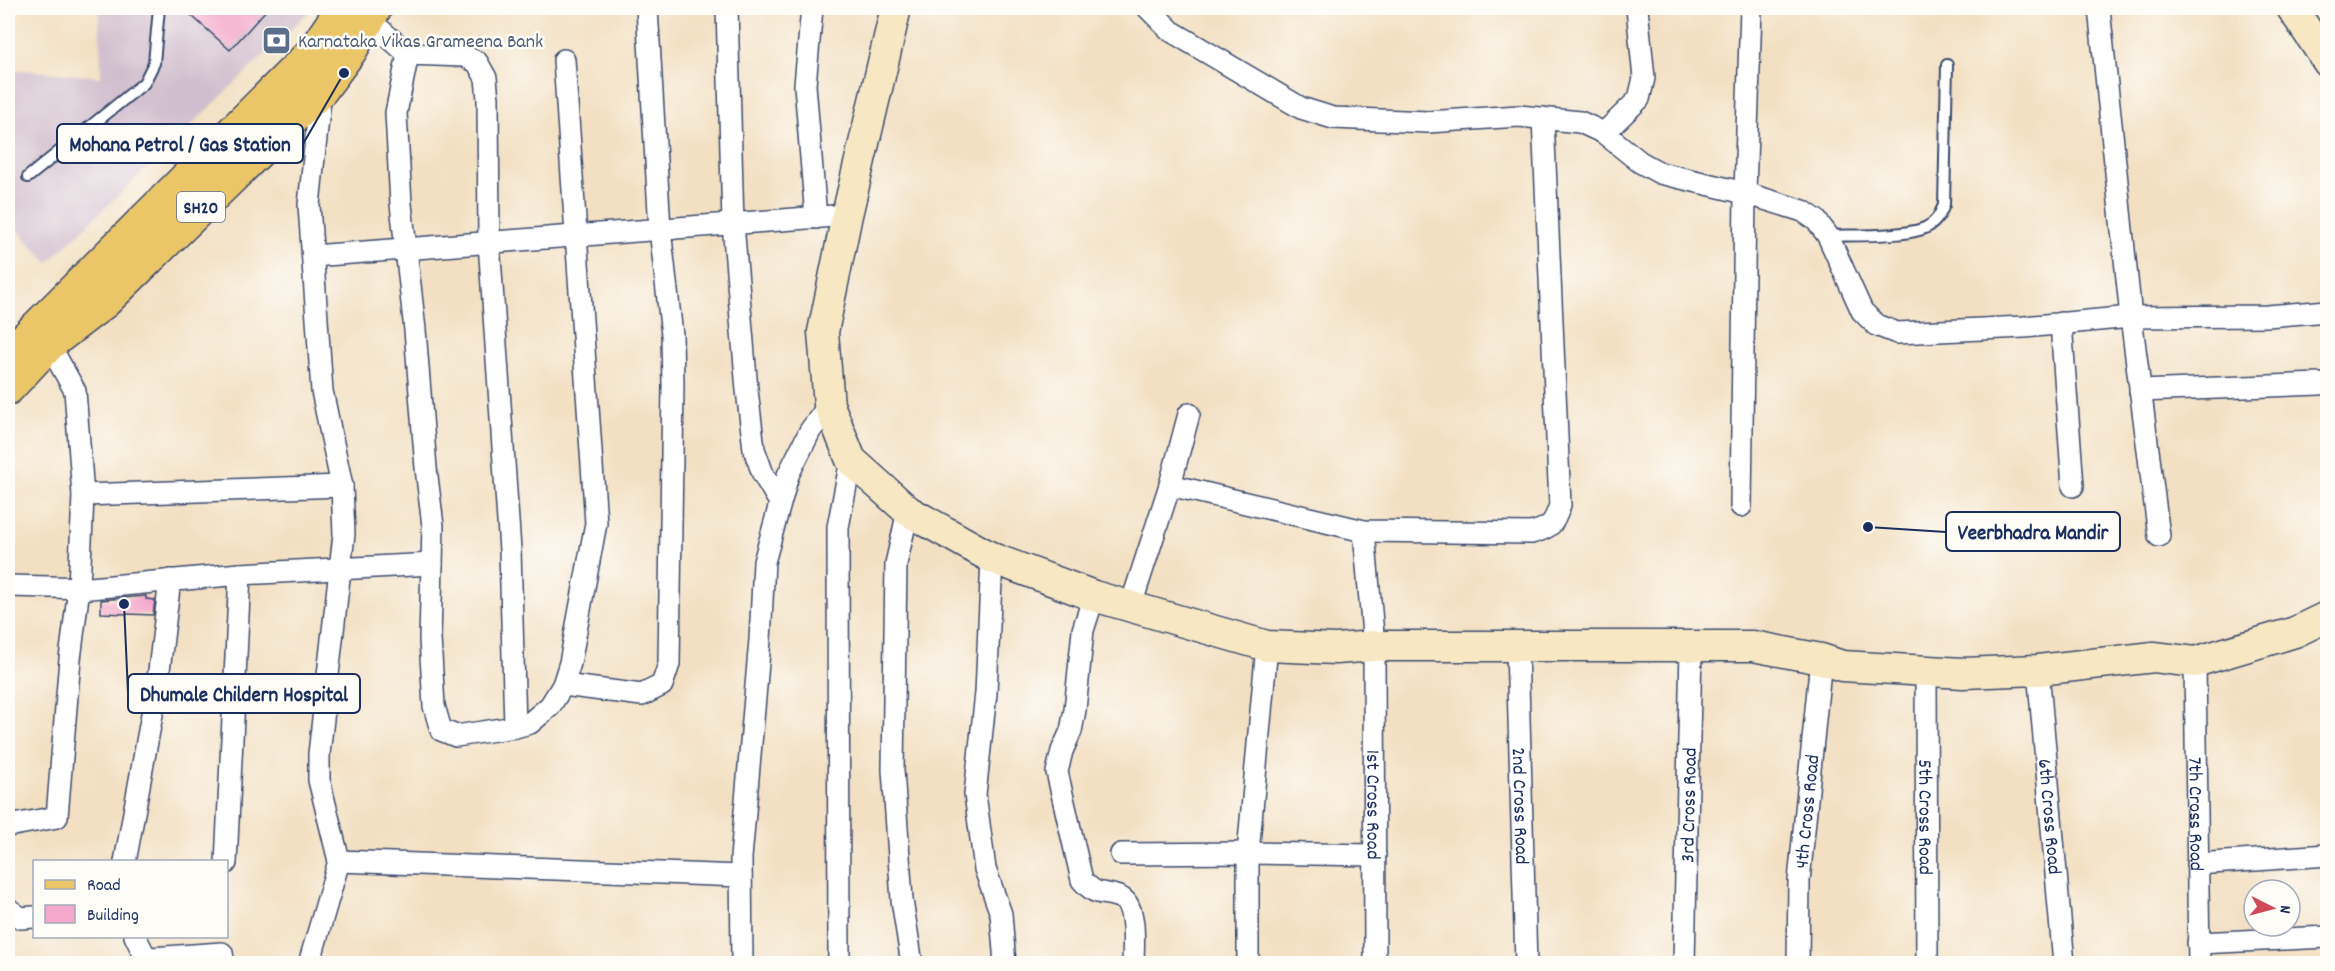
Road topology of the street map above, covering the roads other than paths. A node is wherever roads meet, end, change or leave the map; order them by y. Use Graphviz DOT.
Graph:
graph roads {
  1 [pos="159,8"];
  2 [pos="647,8"];
  3 [pos="727,8"];
  4 [pos="812,8"];
  5 [pos="896,8"];
  6 [pos="1148,8"];
  7 [pos="1636,8"];
  8 [pos="1751,8"];
  9 [pos="2099,8"];
  10 [pos="2292,8"];
  11 [pos="362,11"];
  12 [pos="408,54"];
  13 [pos="564,60"];
  14 [pos="2328,62"];
  15 [pos="1947,65"];
  16 [pos="321,90"];
  17 [pos="1543,118"];
  18 [pos="1604,133"];
  19 [pos="28,177"];
  20 [pos="1745,193"];
  21 [pos="847,215"];
  22 [pos="816,218"];
  23 [pos="733,224"];
  24 [pos="660,229"];
  25 [pos="576,236"];
  26 [pos="1828,236"];
  27 [pos="489,242"];
  28 [pos="406,249"];
  29 [pos="313,256"];
  30 [pos="2328,311"];
  31 [pos="2131,316"];
  32 [pos="2061,323"];
  33 [pos="50,344"];
  34 [pos="8,356"];
  35 [pos="2320,384"];
  36 [pos="8,388"];
  37 [pos="2140,391"];
  38 [pos="830,405"];
  39 [pos="1189,414"];
  40 [pos="851,460"];
  41 [pos="1170,485"];
  42 [pos="342,486"];
  43 [pos="2073,486"];
  44 [pos="83,495"];
  45 [pos="779,501"];
  46 [pos="1741,506"];
  47 [pos="908,511"];
  48 [pos="1364,531"];
  49 [pos="2159,536"];
  50 [pos="992,558"];
  51 [pos="432,564"];
  52 [pos="341,569"];
  53 [pos="240,574"];
  54 [pos="170,580"];
  55 [pos="8,586"];
  56 [pos="79,588"];
  57 [pos="1094,596"];
  58 [pos="1130,608"];
  59 [pos="2328,616"];
  60 [pos="1267,646"];
  61 [pos="1374,646"];
  62 [pos="1517,648"];
  63 [pos="1691,648"];
  64 [pos="1821,659"];
  65 [pos="2195,662"];
  66 [pos="2038,670"];
  67 [pos="1926,671"];
  68 [pos="563,685"];
  69 [pos="515,727"];
  70 [pos="8,826"];
  71 [pos="1248,853"];
  72 [pos="1120,854"];
  73 [pos="1375,855"];
  74 [pos="2328,855"];
  75 [pos="126,860"];
  76 [pos="226,860"];
  77 [pos="339,861"];
  78 [pos="2197,864"];
  79 [pos="741,876"];
  80 [pos="8,909"];
  81 [pos="33,917"];
  82 [pos="136,938"];
  83 [pos="2328,938"];
  84 [pos="223,951"];
  85 [pos="2199,953"];
  86 [pos="309,963"];
  87 [pos="742,963"];
  88 [pos="839,963"];
  89 [pos="912,963"];
  90 [pos="1005,963"];
  91 [pos="1133,963"];
  92 [pos="1248,963"];
  93 [pos="1375,963"];
  94 [pos="1526,963"];
  95 [pos="1684,963"];
  96 [pos="1798,963"];
  97 [pos="1928,963"];
  98 [pos="2064,963"];
  1 -- 19 [label="lane"];
  2 -- 24 [label="street"];
  3 -- 23 [label="street"];
  4 -- 22 [label="street"];
  5 -- 21 [label="street"];
  6 -- 17 [label="street"];
  7 -- 18 [label="street"];
  8 -- 20 [label="street"];
  9 -- 31 [label="street"];
  10 -- 14 [label="street"];
  11 -- 12 [label="street"];
  11 -- 16 [label="main road, SH20"];
  11 -- 34 [label="main road, SH20"];
  12 -- 27 [label="street"];
  12 -- 28 [label="street"];
  13 -- 25 [label="street"];
  15 -- 26 [label="lane"];
  16 -- 29 [label="street"];
  16 -- 33 [label="main road, SH20"];
  17 -- 18 [label="street"];
  17 -- 48 [label="street"];
  18 -- 20 [label="street"];
  20 -- 26 [label="street"];
  20 -- 46 [label="street"];
  21 -- 22 [label="street"];
  21 -- 38 [label="street"];
  22 -- 23 [label="street"];
  23 -- 24 [label="street"];
  23 -- 45 [label="street"];
  24 -- 25 [label="street"];
  24 -- 68 [label="street"];
  25 -- 27 [label="street"];
  25 -- 68 [label="street"];
  26 -- 32 [label="street"];
  27 -- 28 [label="street"];
  27 -- 69 [label="street"];
  28 -- 29 [label="street"];
  28 -- 51 [label="street"];
  29 -- 42 [label="street"];
  30 -- 31 [label="street"];
  31 -- 32 [label="street"];
  31 -- 37 [label="street"];
  32 -- 43 [label="street"];
  33 -- 36 [label="main road, SH20"];
  33 -- 44 [label="street"];
  35 -- 37 [label="street"];
  37 -- 49 [label="street"];
  38 -- 40 [label="street"];
  38 -- 45 [label="street"];
  39 -- 41 [label="street"];
  40 -- 47 [label="street"];
  40 -- 88 [label="street"];
  41 -- 48 [label="street"];
  41 -- 58 [label="street"];
  42 -- 44 [label="street"];
  42 -- 52 [label="street"];
  44 -- 56 [label="street"];
  45 -- 79 [label="street"];
  47 -- 50 [label="street"];
  47 -- 89 [label="street"];
  48 -- 61 [label="street, 1st Cross Road"];
  50 -- 57 [label="street"];
  50 -- 90 [label="street"];
  51 -- 52 [label="street"];
  51 -- 69 [label="street"];
  52 -- 53 [label="street"];
  52 -- 77 [label="street"];
  53 -- 54 [label="street"];
  53 -- 76 [label="street"];
  54 -- 56 [label="street"];
  54 -- 75 [label="street"];
  55 -- 56 [label="street"];
  56 -- 70 [label="street"];
  57 -- 58 [label="street"];
  57 -- 91 [label="street"];
  58 -- 60 [label="street"];
  59 -- 65 [label="street"];
  60 -- 61 [label="street"];
  60 -- 71 [label="street"];
  61 -- 62 [label="street"];
  61 -- 73 [label="street, 1st Cross Road"];
  62 -- 63 [label="street"];
  62 -- 94 [label="street, 2nd Cross Road"];
  63 -- 64 [label="street"];
  63 -- 95 [label="street, 3rd Cross Road"];
  64 -- 67 [label="street"];
  64 -- 96 [label="street, 4th Cross Road"];
  65 -- 66 [label="street"];
  65 -- 78 [label="street, 7th Cross Road"];
  66 -- 67 [label="street"];
  66 -- 98 [label="street, 6th Cross Road"];
  67 -- 97 [label="street, 5th Cross Road"];
  68 -- 69 [label="street"];
  71 -- 72 [label="street"];
  71 -- 73 [label="street"];
  71 -- 92 [label="street"];
  73 -- 93 [label="street, 1st Cross Road"];
  74 -- 78 [label="street"];
  77 -- 79 [label="street"];
  77 -- 86 [label="street"];
  78 -- 85 [label="street, 7th Cross Road"];
  79 -- 87 [label="street"];
  80 -- 81 [label="street"];
  82 -- 84 [label="street"];
  83 -- 85 [label="street"];
}
